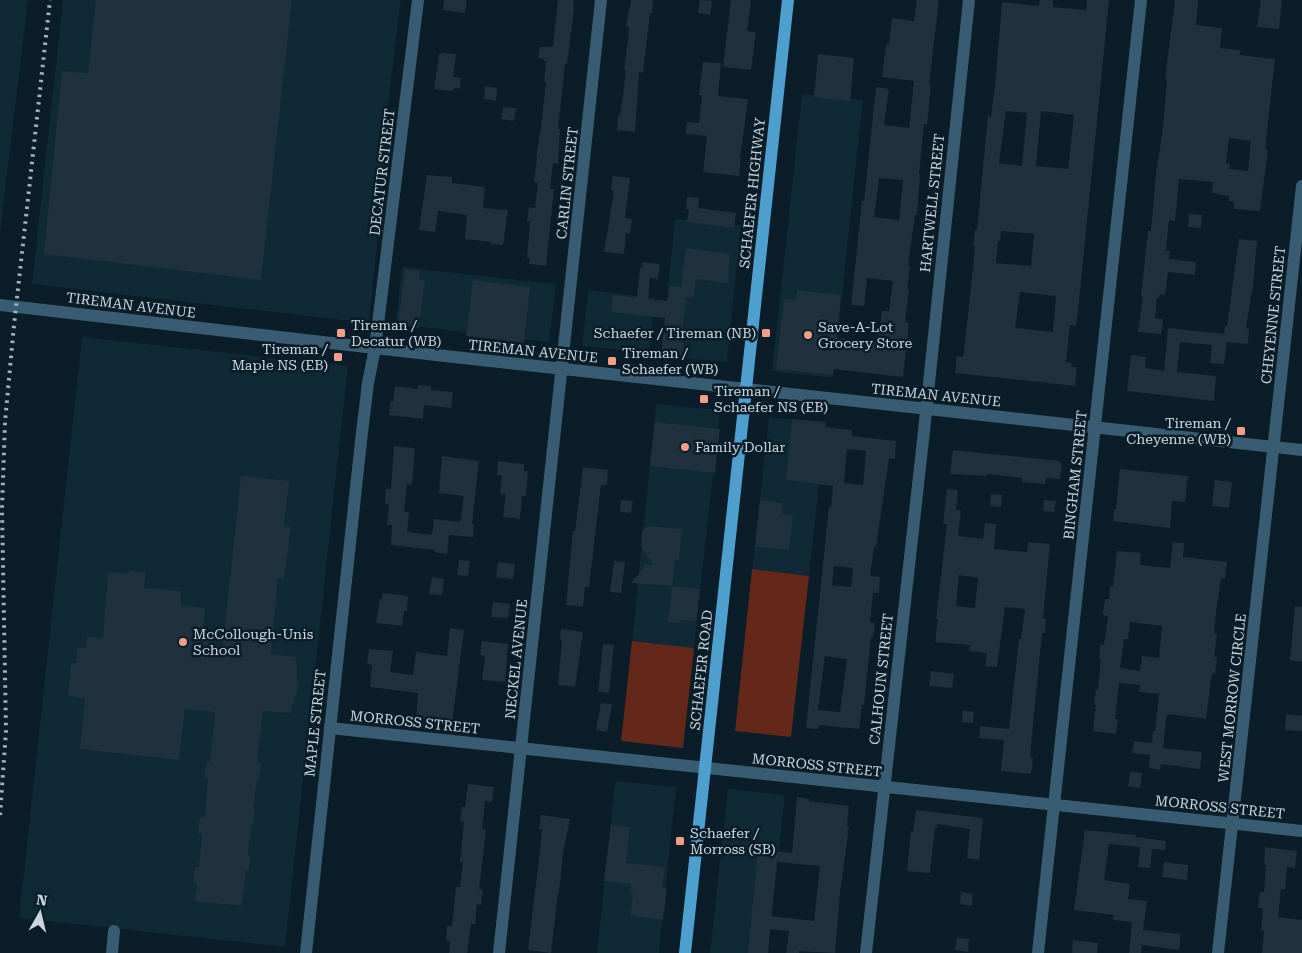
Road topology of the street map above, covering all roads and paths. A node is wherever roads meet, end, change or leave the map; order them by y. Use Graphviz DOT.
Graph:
graph roads {
  1 [pos="418,0"];
  2 [pos="601,0"];
  3 [pos="788,0"];
  4 [pos="969,0"];
  5 [pos="1141,0"];
  6 [pos="1302,186"];
  7 [pos="0,305"];
  8 [pos="375,348"];
  9 [pos="562,369"];
  10 [pos="746,389"];
  11 [pos="926,409"];
  12 [pos="1095,428"];
  13 [pos="1274,447"];
  14 [pos="1302,450"];
  15 [pos="330,728"];
  16 [pos="521,749"];
  17 [pos="705,768"];
  18 [pos="884,787"];
  19 [pos="1054,805"];
  20 [pos="1233,824"];
  21 [pos="1302,831"];
  22 [pos="114,931"];
  23 [pos="112,953"];
  24 [pos="306,953"];
  25 [pos="499,953"];
  26 [pos="685,953"];
  27 [pos="866,953"];
  28 [pos="1038,953"];
  29 [pos="1218,953"];
  1 -- 8 [label="street, DECATUR STREET"];
  2 -- 9 [label="street, CARLIN STREET"];
  3 -- 10 [label="main road, SCHAEFER HIGHWAY"];
  4 -- 11 [label="street, HARTWELL STREET"];
  5 -- 12 [label="street, BINGHAM STREET"];
  6 -- 13 [label="street, CHEYENNE STREET"];
  7 -- 8 [label="street, TIREMAN AVENUE"];
  8 -- 9 [label="street, TIREMAN AVENUE"];
  8 -- 15 [label="street, MAPLE STREET"];
  9 -- 10 [label="street, TIREMAN AVENUE"];
  9 -- 16 [label="street, NECKEL AVENUE"];
  10 -- 11 [label="street, TIREMAN AVENUE"];
  10 -- 17 [label="main road, SCHAEFER ROAD"];
  11 -- 12 [label="street, TIREMAN AVENUE"];
  11 -- 18 [label="street, CALHOUN STREET"];
  12 -- 13 [label="street, TIREMAN AVENUE"];
  12 -- 19 [label="street, BINGHAM STREET"];
  13 -- 14 [label="street, TIREMAN AVENUE"];
  13 -- 20 [label="street, WEST MORROW CIRCLE"];
  15 -- 16 [label="street, MORROSS STREET"];
  15 -- 24 [label="street, MAPLE STREET"];
  16 -- 17 [label="street, MORROSS STREET"];
  16 -- 25 [label="street, NECKEL AVENUE"];
  17 -- 18 [label="street, MORROSS STREET"];
  17 -- 26 [label="main road, SCHAEFER ROAD"];
  18 -- 19 [label="street, MORROSS STREET"];
  18 -- 27 [label="street, CALHOUN STREET"];
  19 -- 20 [label="street, MORROSS STREET"];
  19 -- 28 [label="street, BINGHAM STREET"];
  20 -- 21 [label="street, MORROSS STREET"];
  20 -- 29 [label="street, WEST MORROW CIRCLE"];
  22 -- 23 [label="street"];
}
